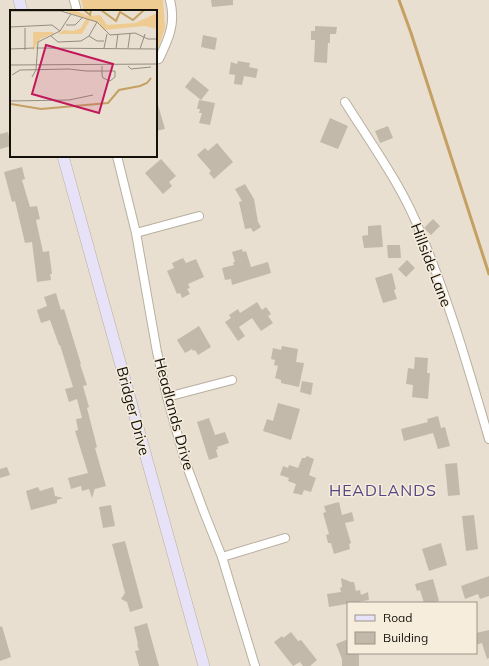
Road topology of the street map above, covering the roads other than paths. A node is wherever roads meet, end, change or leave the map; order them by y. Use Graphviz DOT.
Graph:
graph roads {
  1 [pos="19,0"];
  2 [pos="74,0"];
  3 [pos="170,0"];
  4 [pos="22,10"];
  5 [pos="77,10"];
  6 [pos="157,59"];
  7 [pos="345,102"];
  8 [pos="63,157"];
  9 [pos="118,157"];
  10 [pos="200,216"];
  11 [pos="136,233"];
  12 [pos="232,380"];
  13 [pos="167,398"];
  14 [pos="489,439"];
  15 [pos="285,538"];
  16 [pos="222,557"];
  17 [pos="204,666"];
  18 [pos="255,666"];
  1 -- 4 [label="main road"];
  2 -- 5 [label="street"];
  3 -- 6 [label="street"];
  7 -- 14 [label="street, Hillside Lane"];
  8 -- 17 [label="main road, Bridger Drive"];
  9 -- 11 [label="street, Headlands Drive"];
  10 -- 11 [label="street"];
  11 -- 13 [label="street, Headlands Drive"];
  12 -- 13 [label="street"];
  13 -- 16 [label="street, Headlands Drive"];
  15 -- 16 [label="street"];
  16 -- 18 [label="street, Headlands Drive"];
}
